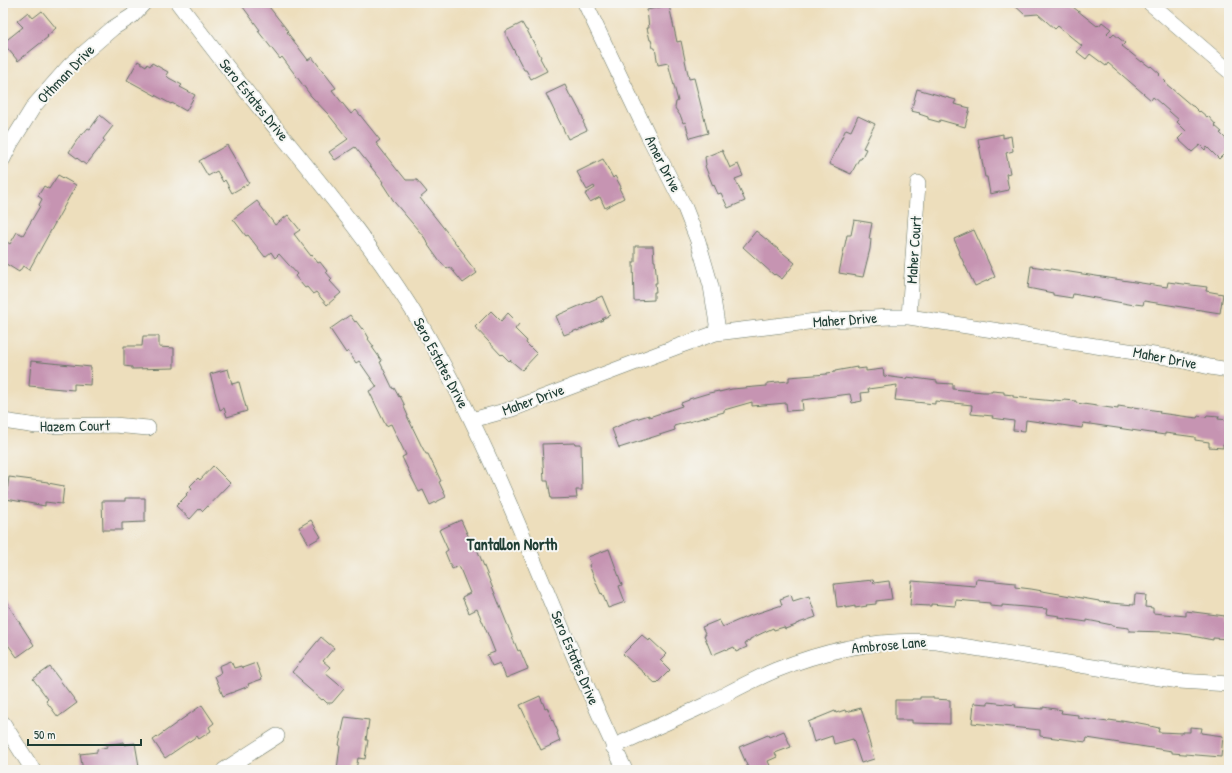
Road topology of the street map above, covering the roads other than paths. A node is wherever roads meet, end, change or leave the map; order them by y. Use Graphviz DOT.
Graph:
graph roads {
  1 [pos="144,3"];
  2 [pos="178,3"];
  3 [pos="585,3"];
  4 [pos="1150,3"];
  5 [pos="1229,71"];
  6 [pos="3,158"];
  7 [pos="918,182"];
  8 [pos="909,317"];
  9 [pos="716,333"];
  10 [pos="1229,370"];
  11 [pos="472,420"];
  12 [pos="3,421"];
  13 [pos="148,428"];
  14 [pos="1229,684"];
  15 [pos="3,723"];
  16 [pos="277,736"];
  17 [pos="613,746"];
  18 [pos="33,770"];
  19 [pos="224,770"];
  20 [pos="625,770"];
  1 -- 6 [label="street, Othman Drive"];
  2 -- 11 [label="street, Sero Estates Drive"];
  3 -- 9 [label="street, Amer Drive"];
  4 -- 5 [label="street"];
  7 -- 8 [label="street, Maher Court"];
  8 -- 9 [label="street, Maher Drive"];
  8 -- 10 [label="street, Maher Drive"];
  9 -- 11 [label="street, Maher Drive"];
  11 -- 17 [label="street, Sero Estates Drive"];
  12 -- 13 [label="street, Hazem Court"];
  14 -- 17 [label="street, Ambrose Lane"];
  15 -- 18 [label="street"];
  16 -- 19 [label="street"];
  17 -- 20 [label="street, Sero Estates Drive"];
}
